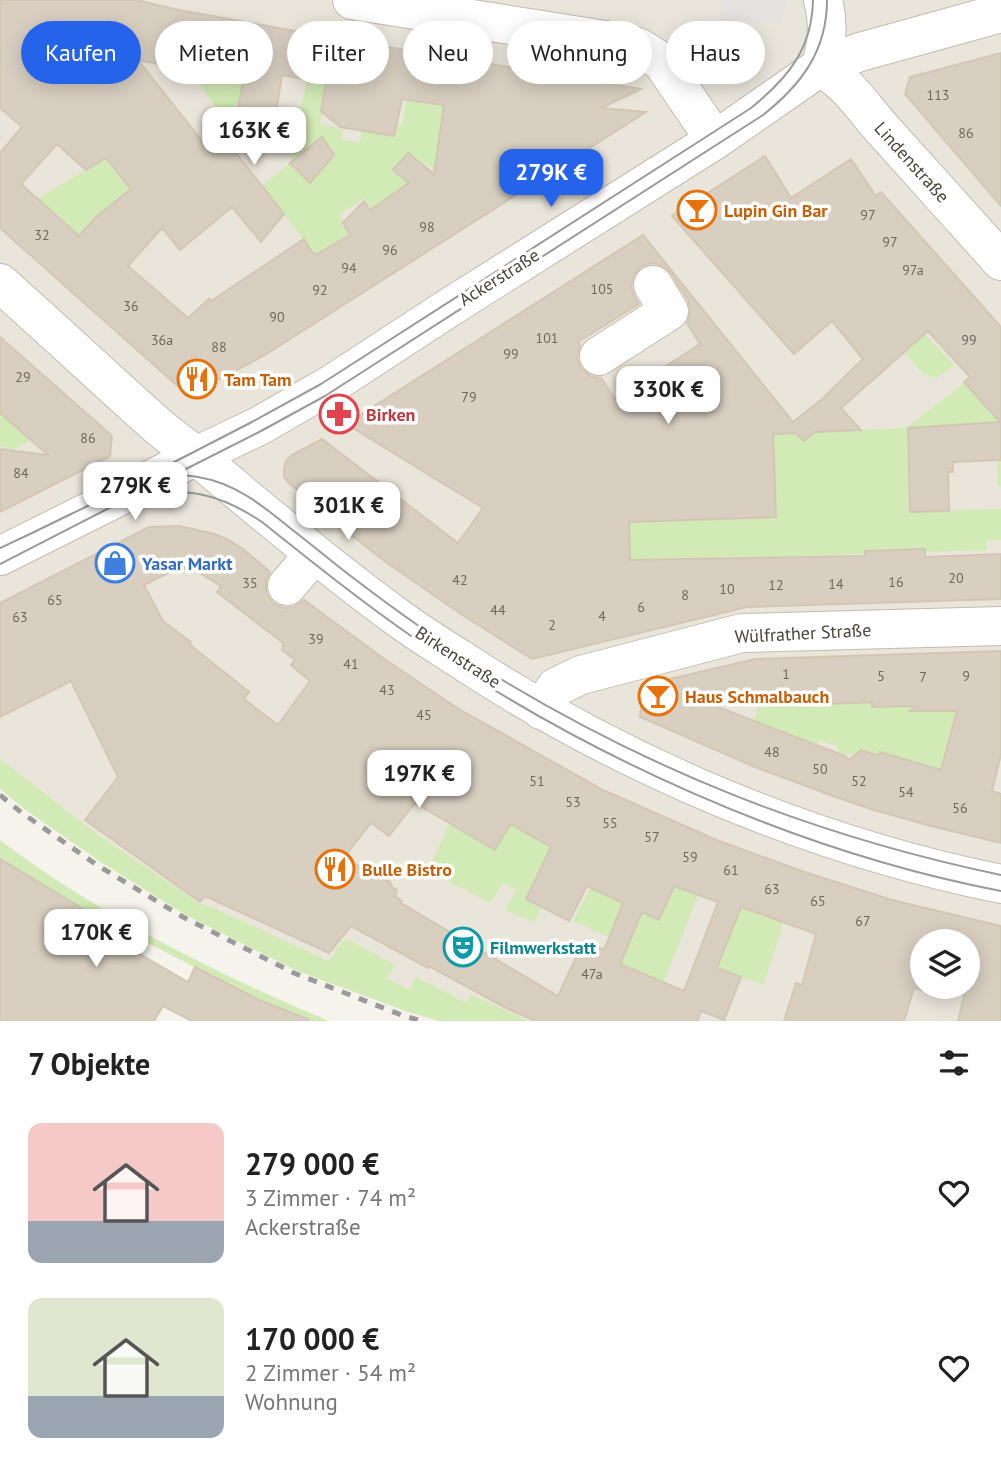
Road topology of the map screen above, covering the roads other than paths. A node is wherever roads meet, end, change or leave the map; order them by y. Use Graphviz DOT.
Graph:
graph roads {
  1 [pos="352,0"];
  2 [pos="823,0"];
  3 [pos="1001,13"];
  4 [pos="820,67"];
  5 [pos="715,140"];
  6 [pos="1001,261"];
  7 [pos="0,283"];
  8 [pos="653,285"];
  9 [pos="599,356"];
  10 [pos="196,456"];
  11 [pos="314,554"];
  12 [pos="0,556"];
  13 [pos="287,586"];
  14 [pos="1001,626"];
  15 [pos="541,710"];
  16 [pos="1001,884"];
  1 -- 5 [label="street"];
  2 -- 4 [label="street"];
  3 -- 4 [label="street, Ackerstraße"];
  4 -- 5 [label="street, Ackerstraße"];
  4 -- 6 [label="street, Lindenstraße"];
  5 -- 10 [label="street, Ackerstraße"];
  7 -- 10 [label="street, Birkenstraße"];
  8 -- 9 [label="street"];
  10 -- 11 [label="street, Birkenstraße"];
  10 -- 12 [label="street, Ackerstraße"];
  11 -- 13 [label="street"];
  11 -- 15 [label="street, Birkenstraße"];
  14 -- 15 [label="street, Wülfrather Straße"];
  15 -- 16 [label="street, Birkenstraße"];
}
